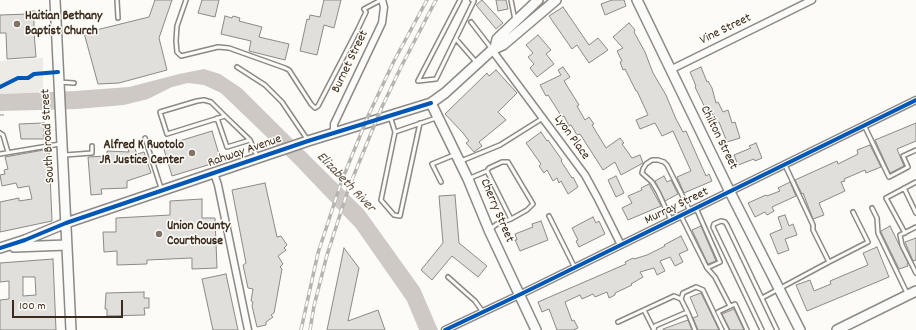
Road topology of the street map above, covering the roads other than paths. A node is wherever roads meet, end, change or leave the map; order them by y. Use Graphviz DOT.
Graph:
graph roads {
  1 [pos="55,0"];
  2 [pos="117,0"];
  3 [pos="186,0"];
  4 [pos="382,0"];
  5 [pos="460,0"];
  6 [pos="472,0"];
  7 [pos="511,0"];
  8 [pos="538,0"];
  9 [pos="552,0"];
  10 [pos="556,0"];
  11 [pos="637,0"];
  12 [pos="812,0"];
  13 [pos="544,10"];
  14 [pos="118,18"];
  15 [pos="471,22"];
  16 [pos="516,22"];
  17 [pos="456,39"];
  18 [pos="493,49"];
  19 [pos="477,63"];
  20 [pos="238,67"];
  21 [pos="670,70"];
  22 [pos="74,83"];
  23 [pos="60,86"];
  24 [pos="916,100"];
  25 [pos="431,103"];
  26 [pos="225,116"];
  27 [pos="390,116"];
  28 [pos="438,117"];
  29 [pos="217,118"];
  30 [pos="543,118"];
  31 [pos="420,123"];
  32 [pos="864,125"];
  33 [pos="395,132"];
  34 [pos="334,133"];
  35 [pos="0,134"];
  36 [pos="145,138"];
  37 [pos="250,140"];
  38 [pos="308,141"];
  39 [pos="62,144"];
  40 [pos="92,146"];
  41 [pos="916,150"];
  42 [pos="8,152"];
  43 [pos="0,154"];
  44 [pos="63,155"];
  45 [pos="258,158"];
  46 [pos="458,158"];
  47 [pos="785,164"];
  48 [pos="487,171"];
  49 [pos="214,173"];
  50 [pos="468,179"];
  51 [pos="441,182"];
  52 [pos="916,182"];
  53 [pos="904,188"];
  54 [pos="162,190"];
  55 [pos="730,192"];
  56 [pos="696,208"];
  57 [pos="872,208"];
  58 [pos="690,211"];
  59 [pos="853,212"];
  60 [pos="916,212"];
  61 [pos="549,216"];
  62 [pos="680,216"];
  63 [pos="511,219"];
  64 [pos="672,220"];
  65 [pos="66,222"];
  66 [pos="916,227"];
  67 [pos="489,230"];
  68 [pos="905,233"];
  69 [pos="67,245"];
  70 [pos="621,245"];
  71 [pos="0,248"];
  72 [pos="828,262"];
  73 [pos="575,268"];
  74 [pos="707,268"];
  75 [pos="916,272"];
  76 [pos="448,277"];
  77 [pos="779,288"];
  78 [pos="912,293"];
  79 [pos="519,296"];
  80 [pos="762,298"];
  81 [pos="681,299"];
  82 [pos="730,306"];
  83 [pos="644,310"];
  84 [pos="483,312"];
  85 [pos="688,313"];
  86 [pos="618,322"];
  87 [pos="71,330"];
  88 [pos="248,330"];
  89 [pos="445,330"];
  90 [pos="536,330"];
  91 [pos="654,330"];
  92 [pos="695,330"];
  93 [pos="722,330"];
  94 [pos="727,330"];
  95 [pos="747,330"];
  96 [pos="762,330"];
  97 [pos="777,330"];
  98 [pos="800,330"];
  99 [pos="836,330"];
  1 -- 23 [label="street, South Broad Street"];
  2 -- 14 [label="lane"];
  3 -- 4 [label="lane"];
  4 -- 34 [label="street, Burnet Street"];
  5 -- 17 [label="lane"];
  6 -- 17 [label="lane"];
  7 -- 16 [label="lane"];
  8 -- 16 [label="street, Rahway Avenue"];
  9 -- 13 [label="street"];
  10 -- 13 [label="street, Rahway Avenue"];
  11 -- 21 [label="street, Chilton Street"];
  12 -- 21 [label="street, Vine Street"];
  13 -- 18 [label="street, Rahway Avenue"];
  15 -- 18 [label="lane"];
  16 -- 18 [label="street, Rahway Avenue"];
  17 -- 19 [label="lane"];
  18 -- 19 [label="street, Rahway Avenue"];
  18 -- 30 [label="street, Lyon Place"];
  19 -- 25 [label="street, Rahway Avenue"];
  20 -- 38 [label="lane"];
  21 -- 55 [label="street, Chilton Street"];
  22 -- 23 [label="lane"];
  23 -- 39 [label="street, South Broad Street"];
  24 -- 32 [label="street, Murray Street"];
  25 -- 27 [label="street, Rahway Avenue"];
  25 -- 28 [label="street, Cherry Street"];
  26 -- 29 [label="lane"];
  26 -- 29 [label="lane"];
  26 -- 37 [label="lane"];
  27 -- 33 [label="lane"];
  27 -- 34 [label="street, Rahway Avenue"];
  28 -- 31 [label="lane"];
  28 -- 46 [label="street, Cherry Street"];
  29 -- 37 [label="lane"];
  30 -- 46 [label="lane"];
  30 -- 70 [label="street, Lyon Place"];
  31 -- 33 [label="lane"];
  31 -- 33 [label="lane"];
  32 -- 41 [label="lane"];
  32 -- 47 [label="street, Murray Street"];
  34 -- 38 [label="street, Rahway Avenue"];
  35 -- 42 [label="lane"];
  36 -- 54 [label="lane"];
  37 -- 45 [label="lane"];
  38 -- 45 [label="street, Rahway Avenue"];
  39 -- 42 [label="lane"];
  39 -- 44 [label="street, South Broad Street"];
  40 -- 44 [label="lane"];
  42 -- 43 [label="lane"];
  44 -- 65 [label="street, South Broad Street"];
  45 -- 49 [label="street, Rahway Avenue"];
  46 -- 50 [label="street, Cherry Street"];
  46 -- 51 [label="lane"];
  47 -- 55 [label="street, Murray Street"];
  47 -- 72 [label="lane"];
  48 -- 50 [label="lane"];
  48 -- 63 [label="lane"];
  48 -- 63 [label="lane"];
  49 -- 54 [label="street, Rahway Avenue"];
  49 -- 88 [label="street"];
  50 -- 67 [label="street, Cherry Street"];
  52 -- 53 [label="lane"];
  53 -- 60 [label="lane"];
  53 -- 68 [label="lane"];
  54 -- 65 [label="street, Rahway Avenue"];
  55 -- 56 [label="street, Murray Street"];
  55 -- 77 [label="street, Chilton Street"];
  56 -- 58 [label="street, Murray Street"];
  56 -- 74 [label="lane"];
  57 -- 78 [label="lane"];
  58 -- 62 [label="street, Murray Street"];
  58 -- 64 [label="lane"];
  59 -- 72 [label="lane"];
  61 -- 73 [label="lane"];
  62 -- 64 [label="street, Murray Street"];
  62 -- 74 [label="lane"];
  63 -- 67 [label="lane"];
  64 -- 70 [label="street, Murray Street"];
  65 -- 69 [label="street, South Broad Street"];
  65 -- 71 [label="street, Rahway Avenue"];
  66 -- 68 [label="lane"];
  67 -- 79 [label="street, Cherry Street"];
  68 -- 75 [label="lane"];
  69 -- 71 [label="street"];
  69 -- 87 [label="street, South Broad Street"];
  70 -- 73 [label="street, Murray Street"];
  72 -- 77 [label="lane"];
  73 -- 79 [label="street, Murray Street"];
  74 -- 82 [label="lane"];
  76 -- 84 [label="lane"];
  77 -- 80 [label="lane"];
  77 -- 98 [label="street, Chilton Street"];
  78 -- 99 [label="street"];
  79 -- 84 [label="street, Murray Street"];
  79 -- 90 [label="street, Cherry Street"];
  80 -- 96 [label="lane"];
  80 -- 97 [label="lane"];
  81 -- 83 [label="lane"];
  81 -- 85 [label="lane"];
  81 -- 93 [label="lane"];
  82 -- 94 [label="lane"];
  82 -- 95 [label="lane"];
  83 -- 86 [label="lane"];
  83 -- 91 [label="lane"];
  84 -- 89 [label="street, Murray Street"];
  85 -- 91 [label="lane"];
  85 -- 92 [label="lane"];
}
